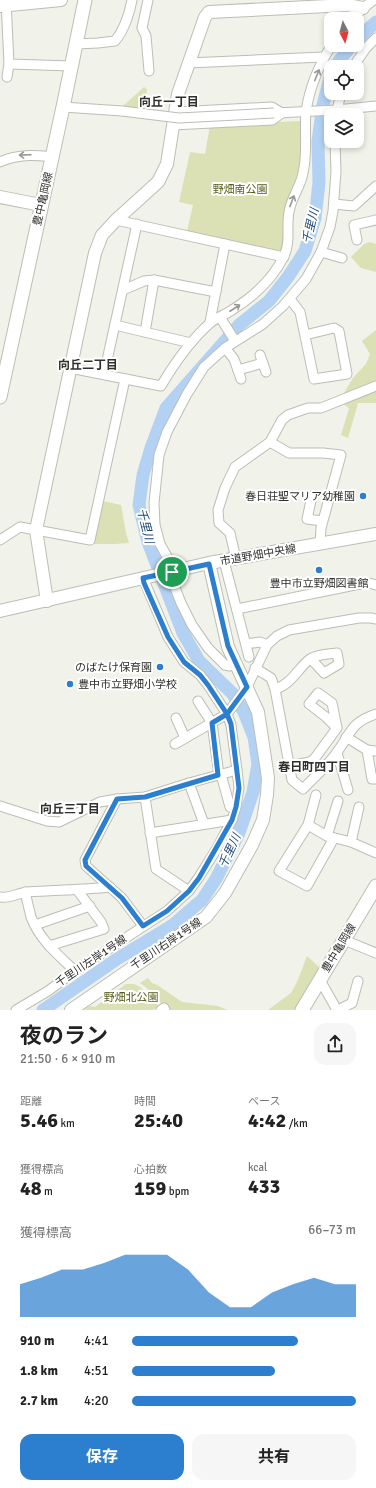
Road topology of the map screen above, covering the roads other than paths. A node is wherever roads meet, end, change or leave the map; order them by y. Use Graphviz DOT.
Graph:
graph roads {
  1 [pos="61,0"];
  2 [pos="85,0"];
  3 [pos="132,0"];
  4 [pos="148,0"];
  5 [pos="374,0"];
  6 [pos="348,2"];
  7 [pos="4,4"];
  8 [pos="309,4"];
  9 [pos="209,6"];
  10 [pos="363,8"];
  11 [pos="359,12"];
  12 [pos="376,38"];
  13 [pos="76,44"];
  14 [pos="4,50"];
  15 [pos="327,52"];
  16 [pos="324,57"];
  17 [pos="358,60"];
  18 [pos="188,63"];
  19 [pos="9,64"];
  20 [pos="72,66"];
  21 [pos="149,71"];
  22 [pos="7,77"];
  23 [pos="376,106"];
  24 [pos="63,107"];
  25 [pos="362,108"];
  26 [pos="175,112"];
  27 [pos="308,112"];
  28 [pos="324,112"];
  29 [pos="278,113"];
  30 [pos="173,125"];
  31 [pos="335,148"];
  32 [pos="52,157"];
  33 [pos="0,162"];
  34 [pos="376,186"];
  35 [pos="0,197"];
  36 [pos="334,204"];
  37 [pos="41,205"];
  38 [pos="116,220"];
  39 [pos="376,220"];
  40 [pos="137,224"];
  41 [pos="357,240"];
  42 [pos="225,244"];
  43 [pos="321,252"];
  44 [pos="284,257"];
  45 [pos="342,258"];
  46 [pos="154,280"];
  47 [pos="123,290"];
  48 [pos="216,292"];
  49 [pos="290,299"];
  50 [pos="220,317"];
  51 [pos="210,322"];
  52 [pos="115,325"];
  53 [pos="145,332"];
  54 [pos="305,335"];
  55 [pos="235,341"];
  56 [pos="191,343"];
  57 [pos="225,348"];
  58 [pos="263,363"];
  59 [pos="70,368"];
  60 [pos="104,374"];
  61 [pos="125,379"];
  62 [pos="376,386"];
  63 [pos="0,397"];
  64 [pos="270,442"];
  65 [pos="312,496"];
  66 [pos="322,521"];
  67 [pos="36,530"];
  68 [pos="376,534"];
  69 [pos="0,540"];
  70 [pos="320,544"];
  71 [pos="230,560"];
  72 [pos="209,564"];
  73 [pos="170,572"];
  74 [pos="145,578"];
  75 [pos="376,586"];
  76 [pos="47,601"];
  77 [pos="236,609"];
  78 [pos="0,611"];
  79 [pos="376,620"];
  80 [pos="246,644"];
  81 [pos="267,645"];
  82 [pos="249,657"];
  83 [pos="311,659"];
  84 [pos="230,666"];
  85 [pos="255,668"];
  86 [pos="275,688"];
  87 [pos="246,689"];
  88 [pos="198,701"];
  89 [pos="228,712"];
  90 [pos="376,714"];
  91 [pos="176,718"];
  92 [pos="212,723"];
  93 [pos="337,728"];
  94 [pos="346,737"];
  95 [pos="186,738"];
  96 [pos="175,744"];
  97 [pos="372,750"];
  98 [pos="337,753"];
  99 [pos="289,766"];
  100 [pos="238,770"];
  101 [pos="218,775"];
  102 [pos="376,779"];
  103 [pos="189,783"];
  104 [pos="348,790"];
  105 [pos="316,795"];
  106 [pos="145,797"];
  107 [pos="117,799"];
  108 [pos="338,801"];
  109 [pos="0,806"];
  110 [pos="230,807"];
  111 [pos="359,807"];
  112 [pos="232,820"];
  113 [pos="204,824"];
  114 [pos="308,825"];
  115 [pos="150,833"];
  116 [pos="331,837"];
  117 [pos="351,842"];
  118 [pos="375,850"];
  119 [pos="376,886"];
  120 [pos="110,888"];
  121 [pos="78,891"];
  122 [pos="189,891"];
  123 [pos="25,892"];
  124 [pos="0,897"];
  125 [pos="90,906"];
  126 [pos="35,924"];
  127 [pos="143,926"];
  128 [pos="344,940"];
  129 [pos="49,946"];
  130 [pos="376,953"];
  131 [pos="75,971"];
  132 [pos="320,980"];
  133 [pos="357,981"];
  134 [pos="16,1010"];
  135 [pos="71,1010"];
  136 [pos="161,1010"];
  137 [pos="165,1010"];
  138 [pos="302,1010"];
  139 [pos="338,1010"];
  1 -- 7 [label="street"];
  2 -- 13 [label="main road, 豊中亀岡線"];
  3 -- 13 [label="street"];
  4 -- 21 [label="street"];
  5 -- 10 [label="street"];
  6 -- 8 [label="street"];
  6 -- 10 [label="street"];
  7 -- 14 [label="street"];
  8 -- 9 [label="street"];
  9 -- 18 [label="street"];
  10 -- 11 [label="street"];
  12 -- 17 [label="street"];
  13 -- 20 [label="main road, 豊中亀岡線"];
  14 -- 19 [label="street"];
  15 -- 16 [label="street"];
  16 -- 18 [label="street"];
  27 -- 16 [label="street, one-way"];
  18 -- 26 [label="street"];
  19 -- 20 [label="street"];
  19 -- 22 [label="street"];
  20 -- 24 [label="main road, 豊中亀岡線"];
  23 -- 25 [label="street"];
  24 -- 29 [label="street, bridge"];
  24 -- 32 [label="main road, 豊中亀岡線"];
  26 -- 29 [label="street"];
  26 -- 30 [label="street"];
  27 -- 28 [label="street"];
  27 -- 29 [label="street"];
  44 -- 27 [label="street, one-way"];
  29 -- 30 [label="street"];
  30 -- 38 [label="street"];
  31 -- 36 [label="street"];
  32 -- 33 [label="street, one-way"];
  32 -- 37 [label="main road, 豊中亀岡線"];
  34 -- 36 [label="street"];
  35 -- 37 [label="street"];
  36 -- 43 [label="street"];
  37 -- 63 [label="main road, 豊中亀岡線"];
  38 -- 40 [label="street"];
  38 -- 59 [label="street"];
  39 -- 41 [label="street"];
  40 -- 42 [label="street"];
  40 -- 47 [label="street"];
  42 -- 44 [label="street"];
  42 -- 48 [label="street"];
  43 -- 45 [label="street"];
  43 -- 49 [label="street"];
  50 -- 44 [label="street, one-way"];
  46 -- 47 [label="street"];
  46 -- 48 [label="street"];
  46 -- 53 [label="street"];
  47 -- 52 [label="street"];
  48 -- 51 [label="street"];
  49 -- 54 [label="street"];
  49 -- 55 [label="street"];
  50 -- 51 [label="street"];
  50 -- 55 [label="street"];
  51 -- 56 [label="street"];
  52 -- 53 [label="street"];
  52 -- 60 [label="street"];
  53 -- 56 [label="street"];
  54 -- 54 [label="street"];
  55 -- 57 [label="street"];
  56 -- 61 [label="street"];
  57 -- 58 [label="street"];
  57 -- 73 [label="street"];
  59 -- 60 [label="street"];
  59 -- 67 [label="street"];
  60 -- 61 [label="street"];
  61 -- 67 [label="street"];
  62 -- 64 [label="street"];
  64 -- 66 [label="street"];
  64 -- 71 [label="street"];
  65 -- 66 [label="street"];
  66 -- 70 [label="street"];
  67 -- 69 [label="street"];
  67 -- 76 [label="street"];
  68 -- 70 [label="street, 市道野畑中央線"];
  70 -- 71 [label="street, 市道野畑中央線"];
  71 -- 72 [label="street, 市道野畑中央線"];
  71 -- 77 [label="street"];
  72 -- 73 [label="street, 市道野畑中央線"];
  72 -- 87 [label="street, 千里川右岸1号線"];
  73 -- 74 [label="street, 市道野畑中央線"];
  73 -- 84 [label="street"];
  74 -- 76 [label="street, 市道野畑中央線"];
  74 -- 89 [label="street, 千里川左岸1号線"];
  75 -- 77 [label="street"];
  76 -- 78 [label="street, 市道野畑中央線"];
  77 -- 80 [label="street"];
  79 -- 81 [label="street"];
  80 -- 81 [label="street"];
  80 -- 82 [label="street"];
  81 -- 85 [label="street"];
  83 -- 86 [label="street"];
  85 -- 86 [label="street"];
  85 -- 87 [label="street"];
  86 -- 99 [label="street"];
  87 -- 89 [label="street"];
  87 -- 135 [label="street, 千里川右岸1号線"];
  88 -- 92 [label="street"];
  89 -- 92 [label="street"];
  89 -- 100 [label="street, 千里川左岸1号線"];
  90 -- 94 [label="street"];
  91 -- 95 [label="street"];
  92 -- 95 [label="street"];
  92 -- 101 [label="street"];
  93 -- 99 [label="street"];
  94 -- 97 [label="street"];
  94 -- 98 [label="street"];
  95 -- 96 [label="street"];
  97 -- 102 [label="street"];
  98 -- 99 [label="street"];
  98 -- 104 [label="street"];
  100 -- 101 [label="street"];
  100 -- 112 [label="street, 千里川左岸1号線"];
  101 -- 103 [label="street"];
  101 -- 110 [label="street"];
  103 -- 106 [label="street"];
  103 -- 113 [label="street"];
  105 -- 114 [label="street"];
  106 -- 107 [label="street"];
  106 -- 115 [label="street"];
  107 -- 109 [label="street"];
  107 -- 120 [label="street"];
  108 -- 116 [label="street"];
  111 -- 117 [label="street"];
  112 -- 113 [label="street"];
  112 -- 122 [label="street, 千里川左岸1号線"];
  113 -- 115 [label="street"];
  114 -- 116 [label="street"];
  114 -- 116 [label="street"];
  115 -- 122 [label="street"];
  116 -- 117 [label="street"];
  117 -- 118 [label="street"];
  119 -- 128 [label="main road, 豊中亀岡線"];
  120 -- 121 [label="street"];
  120 -- 127 [label="street"];
  121 -- 123 [label="street"];
  121 -- 125 [label="street"];
  122 -- 127 [label="street, 千里川左岸1号線"];
  123 -- 124 [label="street"];
  123 -- 126 [label="street"];
  125 -- 126 [label="street"];
  125 -- 129 [label="street"];
  126 -- 129 [label="street"];
  127 -- 131 [label="street, 千里川左岸1号線"];
  128 -- 130 [label="street"];
  128 -- 132 [label="main road, 豊中亀岡線"];
  129 -- 131 [label="street"];
  131 -- 134 [label="street, 千里川左岸1号線"];
  132 -- 138 [label="main road, 豊中亀岡線"];
  132 -- 139 [label="street"];
  133 -- 139 [label="street"];
  136 -- 137 [label="street"];
}
